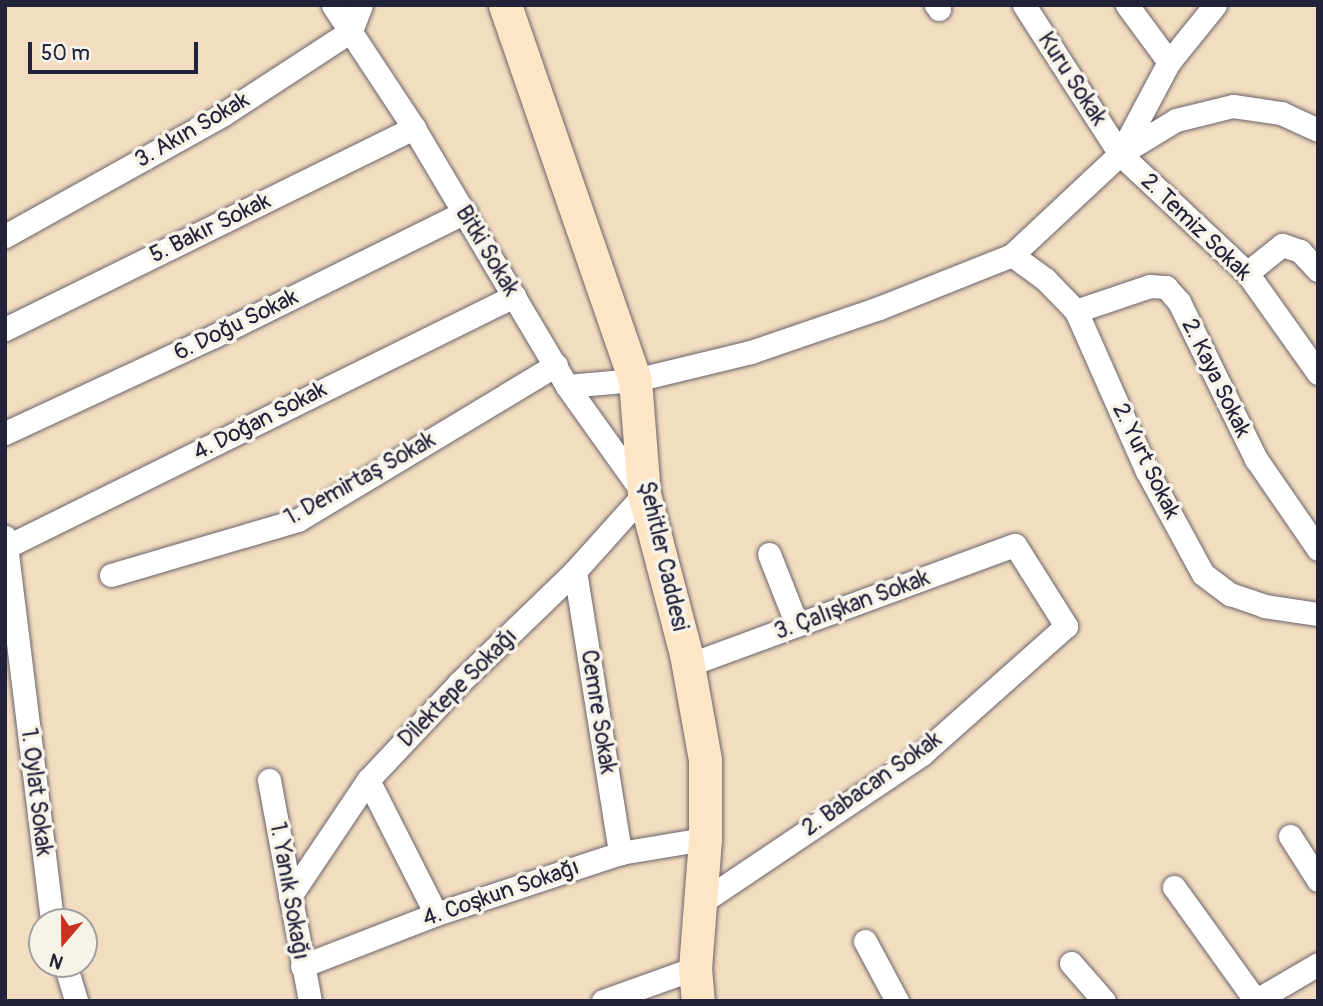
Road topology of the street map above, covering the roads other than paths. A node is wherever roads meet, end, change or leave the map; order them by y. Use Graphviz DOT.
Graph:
graph roads {
  1 [pos="333,5"];
  2 [pos="361,5"];
  3 [pos="505,5"];
  4 [pos="1024,5"];
  5 [pos="1127,5"];
  6 [pos="1215,5"];
  7 [pos="351,31"];
  8 [pos="1169,62"];
  9 [pos="414,128"];
  10 [pos="1318,130"];
  11 [pos="1120,153"];
  12 [pos="465,212"];
  13 [pos="5,236"];
  14 [pos="1012,256"];
  15 [pos="1318,270"];
  16 [pos="1247,273"];
  17 [pos="514,296"];
  18 [pos="1076,311"];
  19 [pos="5,328"];
  20 [pos="1318,373"];
  21 [pos="561,376"];
  22 [pos="635,380"];
  23 [pos="5,433"];
  24 [pos="644,494"];
  25 [pos="6,542"];
  26 [pos="1318,549"];
  27 [pos="769,554"];
  28 [pos="575,571"];
  29 [pos="111,575"];
  30 [pos="1318,614"];
  31 [pos="797,625"];
  32 [pos="1066,626"];
  33 [pos="688,665"];
  34 [pos="269,780"];
  35 [pos="368,780"];
  36 [pos="1290,836"];
  37 [pos="705,839"];
  38 [pos="620,853"];
  39 [pos="1318,880"];
  40 [pos="1174,887"];
  41 [pos="290,896"];
  42 [pos="700,903"];
  43 [pos="50,908"];
  44 [pos="436,914"];
  45 [pos="865,941"];
  46 [pos="1071,964"];
  47 [pos="1318,964"];
  48 [pos="302,966"];
  49 [pos="695,968"];
  50 [pos="69,978"];
  51 [pos="76,1001"];
  52 [pos="310,1001"];
  53 [pos="603,1001"];
  54 [pos="698,1001"];
  55 [pos="897,1001"];
  56 [pos="1104,1001"];
  57 [pos="1256,1001"];
  1 -- 7 [label="street, Bitki Sokak"];
  2 -- 7 [label="street"];
  3 -- 22 [label="street, Şehitler Caddesi"];
  4 -- 11 [label="street, Kuru Sokak"];
  5 -- 8 [label="street"];
  6 -- 8 [label="street"];
  7 -- 9 [label="street, Bitki Sokak"];
  7 -- 13 [label="street, 3. Akın Sokak"];
  8 -- 11 [label="street"];
  9 -- 12 [label="street, Bitki Sokak"];
  9 -- 19 [label="street, 5. Bakır Sokak"];
  10 -- 11 [label="street"];
  11 -- 14 [label="street"];
  11 -- 16 [label="street, 2. Temiz Sokak"];
  12 -- 17 [label="street, Bitki Sokak"];
  12 -- 23 [label="street, 6. Doğu Sokak"];
  14 -- 18 [label="street, 2. Yurt Sokak"];
  14 -- 22 [label="street"];
  15 -- 16 [label="street"];
  16 -- 20 [label="street, 2. Temiz Sokak"];
  17 -- 21 [label="street, Bitki Sokak"];
  17 -- 25 [label="street, 4. Doğan Sokak"];
  18 -- 26 [label="street, 2. Kaya Sokak"];
  18 -- 30 [label="street, 2. Yurt Sokak"];
  21 -- 22 [label="street"];
  21 -- 24 [label="street, Bitki Sokak"];
  21 -- 29 [label="street, 1. Demirtaş Sokak"];
  22 -- 24 [label="street, Şehitler Caddesi"];
  24 -- 28 [label="street, Dilektepe Sokağı"];
  24 -- 33 [label="street, Şehitler Caddesi"];
  25 -- 43 [label="street, 1. Oylat Sokak"];
  27 -- 31 [label="street"];
  28 -- 35 [label="street, Dilektepe Sokağı"];
  28 -- 38 [label="street, Cemre Sokak"];
  31 -- 32 [label="street, 3. Çalışkan Sokak"];
  31 -- 33 [label="street, 3. Çalışkan Sokak"];
  32 -- 42 [label="street, 2. Babacan Sokak"];
  33 -- 37 [label="street, Şehitler Caddesi"];
  34 -- 41 [label="street, 1. Yanık Sokağı"];
  35 -- 41 [label="street, Dilektepe Sokağı"];
  35 -- 44 [label="street"];
  36 -- 39 [label="street"];
  37 -- 38 [label="street, 4. Coşkun Sokağı"];
  37 -- 42 [label="street, Şehitler Caddesi"];
  38 -- 44 [label="street, 4. Coşkun Sokağı"];
  40 -- 57 [label="street"];
  41 -- 48 [label="street, 1. Yanık Sokağı"];
  42 -- 49 [label="street, Şehitler Caddesi"];
  44 -- 48 [label="street, 4. Coşkun Sokağı"];
  45 -- 55 [label="street"];
  46 -- 56 [label="street"];
  47 -- 57 [label="street"];
  48 -- 52 [label="street, 1. Yanık Sokağı"];
  49 -- 53 [label="street"];
  49 -- 54 [label="street, Şehitler Caddesi"];
  50 -- 51 [label="street"];
}
